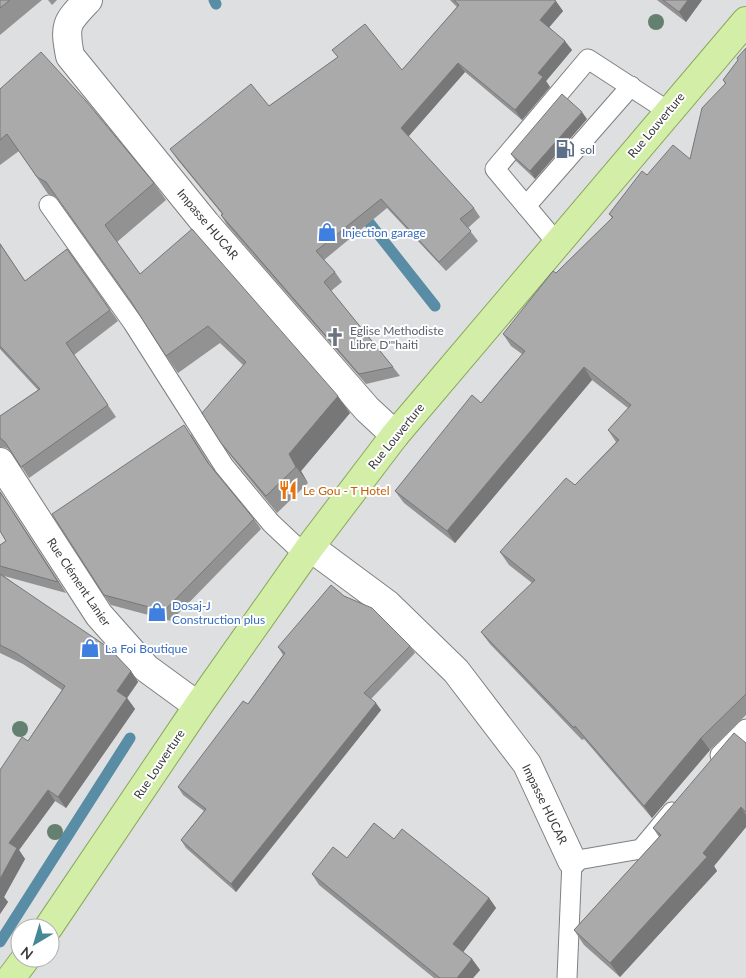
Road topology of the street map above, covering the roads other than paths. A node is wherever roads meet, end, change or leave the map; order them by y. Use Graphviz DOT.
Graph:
graph roads {
  1 [pos="88,0"];
  2 [pos="746,21"];
  3 [pos="631,86"];
  4 [pos="668,111"];
  5 [pos="49,205"];
  6 [pos="526,206"];
  7 [pos="557,243"];
  8 [pos="395,435"];
  9 [pos="0,462"];
  10 [pos="308,551"];
  11 [pos="198,706"];
  12 [pos="746,730"];
  13 [pos="712,765"];
  14 [pos="686,796"];
  15 [pos="572,861"];
  16 [pos="55,918"];
  17 [pos="568,978"];
  1 -- 8 [label="street, Impasse HUCAR"];
  2 -- 4 [label="main road, Rue Louverture"];
  3 -- 4 [label="lane"];
  3 -- 6 [label="lane"];
  3 -- 6 [label="lane"];
  4 -- 7 [label="main road, Rue Louverture"];
  5 -- 10 [label="lane"];
  6 -- 7 [label="lane"];
  7 -- 8 [label="main road, Rue Louverture"];
  8 -- 10 [label="main road, Rue Louverture"];
  9 -- 11 [label="street, Rue Clément Lanier"];
  10 -- 11 [label="main road, Rue Louverture"];
  10 -- 15 [label="street, Impasse HUCAR"];
  11 -- 16 [label="main road, Rue Louverture"];
  12 -- 13 [label="lane"];
  14 -- 15 [label="lane"];
  15 -- 17 [label="lane"];
}
